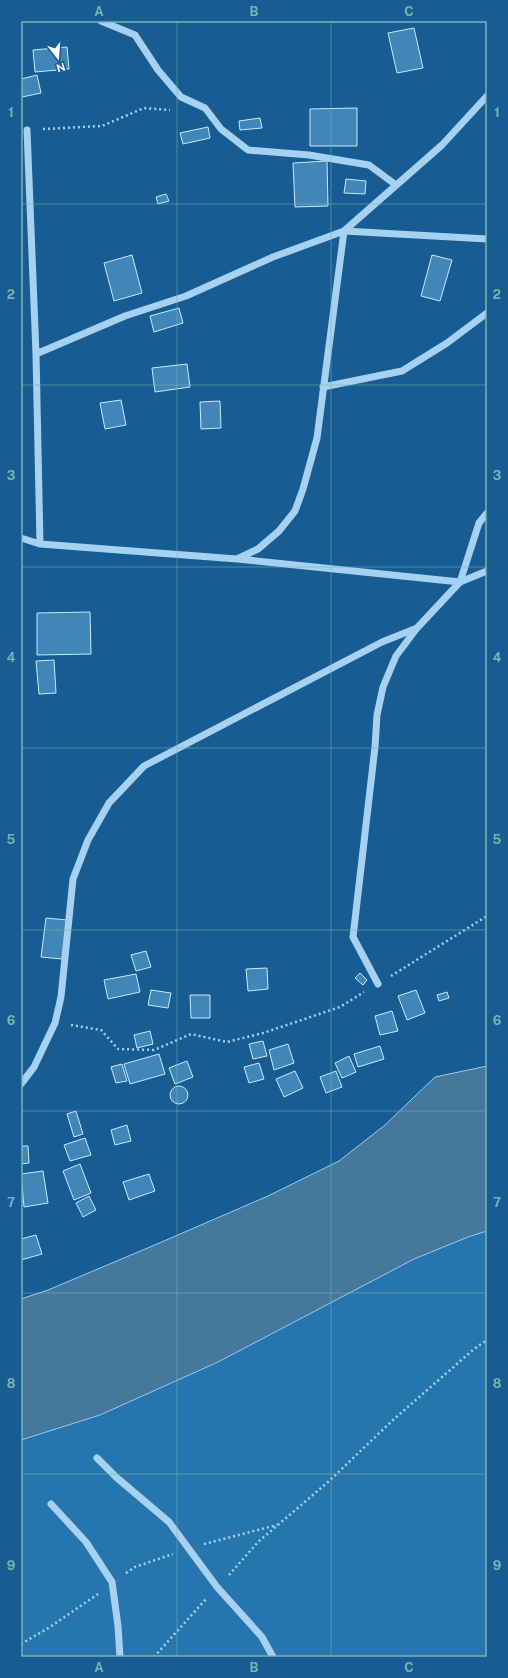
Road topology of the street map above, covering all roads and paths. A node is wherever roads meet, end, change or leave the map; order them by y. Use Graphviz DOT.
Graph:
graph roads {
  1 [pos="100,21"];
  2 [pos="487,96"];
  3 [pos="175,111"];
  4 [pos="27,130"];
  5 [pos="396,185"];
  6 [pos="344,231"];
  7 [pos="487,239"];
  8 [pos="487,313"];
  9 [pos="36,354"];
  10 [pos="324,387"];
  11 [pos="487,513"];
  12 [pos="21,538"];
  13 [pos="40,544"];
  14 [pos="237,559"];
  15 [pos="487,571"];
  16 [pos="460,582"];
  17 [pos="417,628"];
  18 [pos="487,916"];
  19 [pos="378,984"];
  20 [pos="55,1023"];
  21 [pos="21,1084"];
  22 [pos="487,1340"];
  23 [pos="97,1458"];
  24 [pos="51,1504"];
  25 [pos="278,1525"];
  26 [pos="190,1549"];
  27 [pos="112,1582"];
  28 [pos="217,1587"];
  29 [pos="21,1644"];
  30 [pos="120,1657"];
  31 [pos="154,1657"];
  32 [pos="273,1657"];
  1 -- 5 [label="street"];
  2 -- 5 [label="street"];
  3 -- 4 [label="path"];
  4 -- 9 [label="street"];
  5 -- 6 [label="street"];
  6 -- 7 [label="street"];
  6 -- 9 [label="street"];
  6 -- 10 [label="street"];
  8 -- 10 [label="street"];
  9 -- 13 [label="street"];
  10 -- 14 [label="street"];
  11 -- 16 [label="street"];
  12 -- 13 [label="street"];
  13 -- 14 [label="street"];
  14 -- 16 [label="street"];
  15 -- 16 [label="street"];
  16 -- 17 [label="street"];
  17 -- 19 [label="street"];
  17 -- 20 [label="street"];
  18 -- 19 [label="path"];
  19 -- 20 [label="path"];
  20 -- 21 [label="street"];
  22 -- 25 [label="path"];
  23 -- 26 [label="street"];
  24 -- 27 [label="street"];
  25 -- 26 [label="path"];
  25 -- 28 [label="path"];
  26 -- 27 [label="path"];
  26 -- 28 [label="street"];
  27 -- 29 [label="path"];
  27 -- 30 [label="street"];
  28 -- 31 [label="path"];
  28 -- 32 [label="street"];
}
